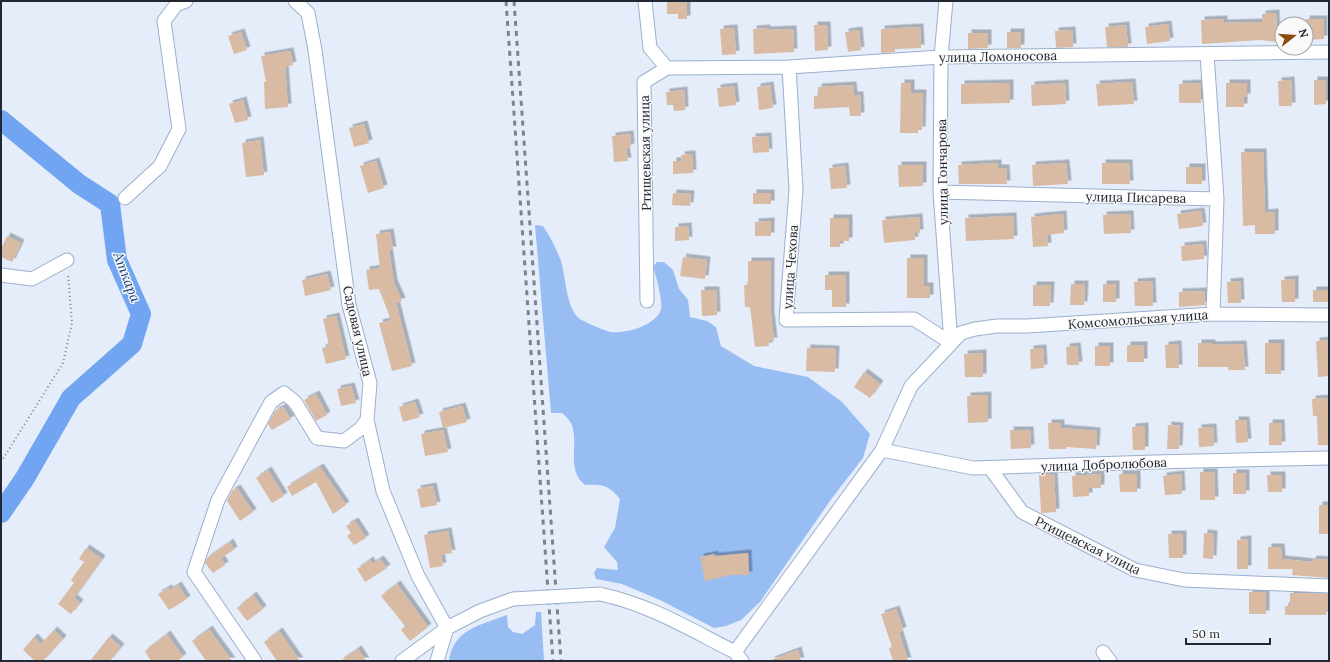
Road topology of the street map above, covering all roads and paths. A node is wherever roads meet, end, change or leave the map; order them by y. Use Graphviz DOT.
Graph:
graph roads {
  1 [pos="186,1"];
  2 [pos="295,1"];
  3 [pos="645,1"];
  4 [pos="946,1"];
  5 [pos="1329,52"];
  6 [pos="1207,54"];
  7 [pos="941,56"];
  8 [pos="789,67"];
  9 [pos="667,68"];
  10 [pos="940,192"];
  11 [pos="125,198"];
  12 [pos="1216,199"];
  13 [pos="67,260"];
  14 [pos="1,275"];
  15 [pos="647,301"];
  16 [pos="1213,314"];
  17 [pos="1329,314"];
  18 [pos="951,343"];
  19 [pos="367,420"];
  20 [pos="882,450"];
  21 [pos="1329,458"];
  22 [pos="1,462"];
  23 [pos="990,468"];
  24 [pos="1329,586"];
  25 [pos="447,628"];
  26 [pos="738,657"];
  27 [pos="256,661"];
  28 [pos="402,661"];
  29 [pos="437,661"];
  1 -- 11 [label="street"];
  2 -- 19 [label="street, Садовая улица"];
  3 -- 9 [label="street"];
  4 -- 7 [label="street, улица Гончарова"];
  5 -- 6 [label="street, улица Ломоносова"];
  6 -- 7 [label="street, улица Ломоносова"];
  6 -- 12 [label="street"];
  7 -- 8 [label="street, улица Ломоносова"];
  7 -- 10 [label="street, улица Гончарова"];
  8 -- 9 [label="street, улица Ломоносова"];
  8 -- 18 [label="street, улица Чехова"];
  9 -- 15 [label="street, Ртищевская улица"];
  10 -- 12 [label="street, улица Писарева"];
  10 -- 18 [label="street, улица Гончарова"];
  12 -- 16 [label="street"];
  13 -- 14 [label="street"];
  13 -- 22 [label="path"];
  16 -- 17 [label="street, Комсомольская улица"];
  16 -- 18 [label="street, Комсомольская улица"];
  18 -- 20 [label="street, Комсомольская улица"];
  19 -- 25 [label="street, Садовая улица"];
  19 -- 27 [label="street"];
  20 -- 23 [label="street, улица Добролюбова"];
  20 -- 26 [label="street, Комсомольская улица"];
  21 -- 23 [label="street, улица Добролюбова"];
  23 -- 24 [label="street, Ртищевская улица"];
  25 -- 26 [label="street, bridge"];
  25 -- 28 [label="street"];
  25 -- 29 [label="street"];
}
